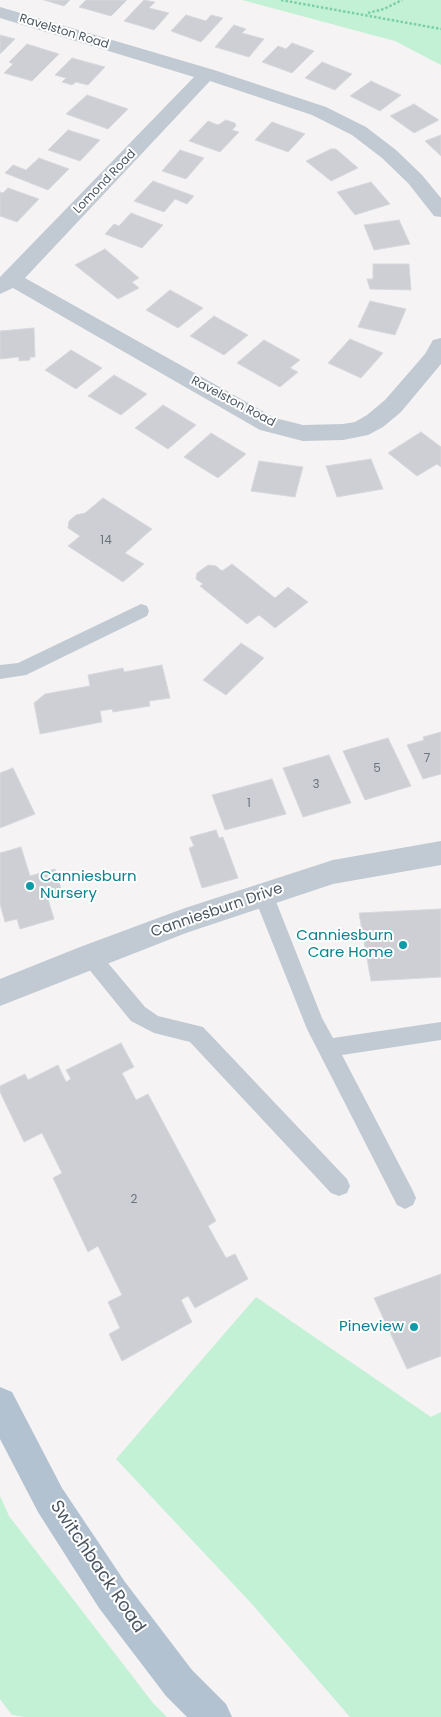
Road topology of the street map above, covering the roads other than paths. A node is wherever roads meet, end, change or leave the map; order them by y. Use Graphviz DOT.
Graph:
graph roads {
  1 [pos="0,12"];
  2 [pos="207,74"];
  3 [pos="441,211"];
  4 [pos="6,283"];
  5 [pos="441,345"];
  6 [pos="142,611"];
  7 [pos="0,672"];
  8 [pos="441,853"];
  9 [pos="264,894"];
  10 [pos="90,956"];
  11 [pos="0,993"];
  12 [pos="441,1031"];
  13 [pos="328,1048"];
  14 [pos="339,1186"];
  15 [pos="405,1198"];
  16 [pos="0,1404"];
  17 [pos="212,1717"];
  1 -- 2 [label="street, Ravelston Road"];
  2 -- 3 [label="street, Ravelston Road"];
  2 -- 4 [label="street, Lomond Road"];
  4 -- 5 [label="street, Ravelston Road"];
  6 -- 7 [label="lane"];
  8 -- 9 [label="street, Canniesburn Drive"];
  9 -- 10 [label="street, Canniesburn Drive"];
  9 -- 13 [label="lane"];
  10 -- 11 [label="street, Canniesburn Drive"];
  10 -- 14 [label="lane"];
  12 -- 13 [label="lane"];
  13 -- 15 [label="lane"];
  16 -- 17 [label="main road, Switchback Road"];
}
